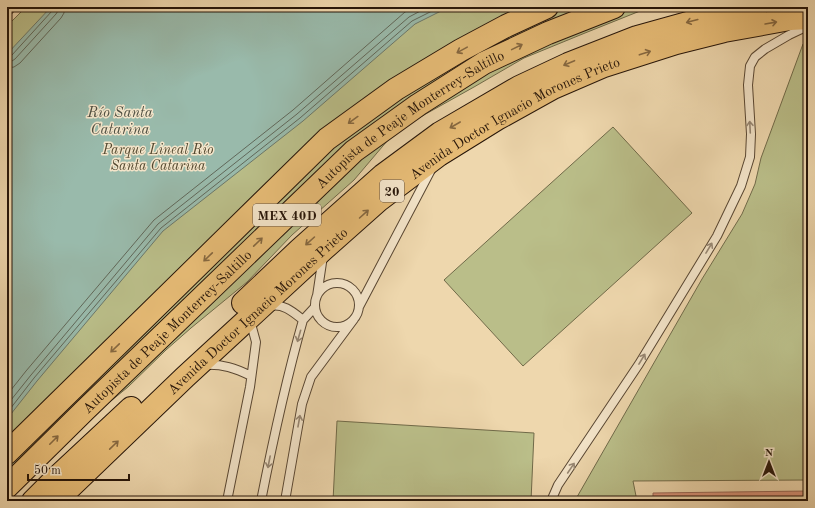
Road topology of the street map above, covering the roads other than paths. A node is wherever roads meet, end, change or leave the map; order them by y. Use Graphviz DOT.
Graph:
graph roads {
  1 [pos="12,7"];
  2 [pos="547,7"];
  3 [pos="614,7"];
  4 [pos="757,7"];
  5 [pos="7,12"];
  6 [pos="808,18"];
  7 [pos="808,26"];
  8 [pos="438,155"];
  9 [pos="324,249"];
  10 [pos="316,303"];
  11 [pos="359,307"];
  12 [pos="253,314"];
  13 [pos="354,319"];
  14 [pos="303,320"];
  15 [pos="198,365"];
  16 [pos="251,376"];
  17 [pos="7,453"];
  18 [pos="7,487"];
  19 [pos="32,501"];
  20 [pos="56,501"];
  21 [pos="227,501"];
  22 [pos="261,501"];
  23 [pos="285,501"];
  24 [pos="551,501"];
  1 -- 5 [label="lane"];
  2 -- 17 [label="main road, Autopista de Peaje Monterrey-Saltillo / MEX 40D, one-way"];
  18 -- 3 [label="main road, Autopista de Peaje Monterrey-Saltillo / MEX 40D, one-way"];
  4 -- 19 [label="main road, Avenida Doctor Ignacio Morones Prieto / 20, one-way"];
  8 -- 6 [label="main road, Avenida Doctor Ignacio Morones Prieto / 20, one-way"];
  24 -- 7 [label="lane, one-way"];
  9 -- 8 [label="main road, Avenida Doctor Ignacio Morones Prieto / 20, one-way"];
  8 -- 11 [label="lane"];
  9 -- 10 [label="lane"];
  9 -- 12 [label="main road, Avenida Doctor Ignacio Morones Prieto / 20"];
  10 -- 11 [label="lane"];
  10 -- 13 [label="lane"];
  10 -- 14 [label="lane"];
  11 -- 13 [label="lane"];
  12 -- 14 [label="lane"];
  12 -- 15 [label="main road, Avenida Doctor Ignacio Morones Prieto / 20"];
  12 -- 16 [label="lane"];
  23 -- 13 [label="lane, one-way"];
  14 -- 22 [label="lane, one-way"];
  15 -- 16 [label="lane"];
  20 -- 15 [label="main road, Avenida Doctor Ignacio Morones Prieto / 20, one-way"];
  16 -- 21 [label="lane"];
}
